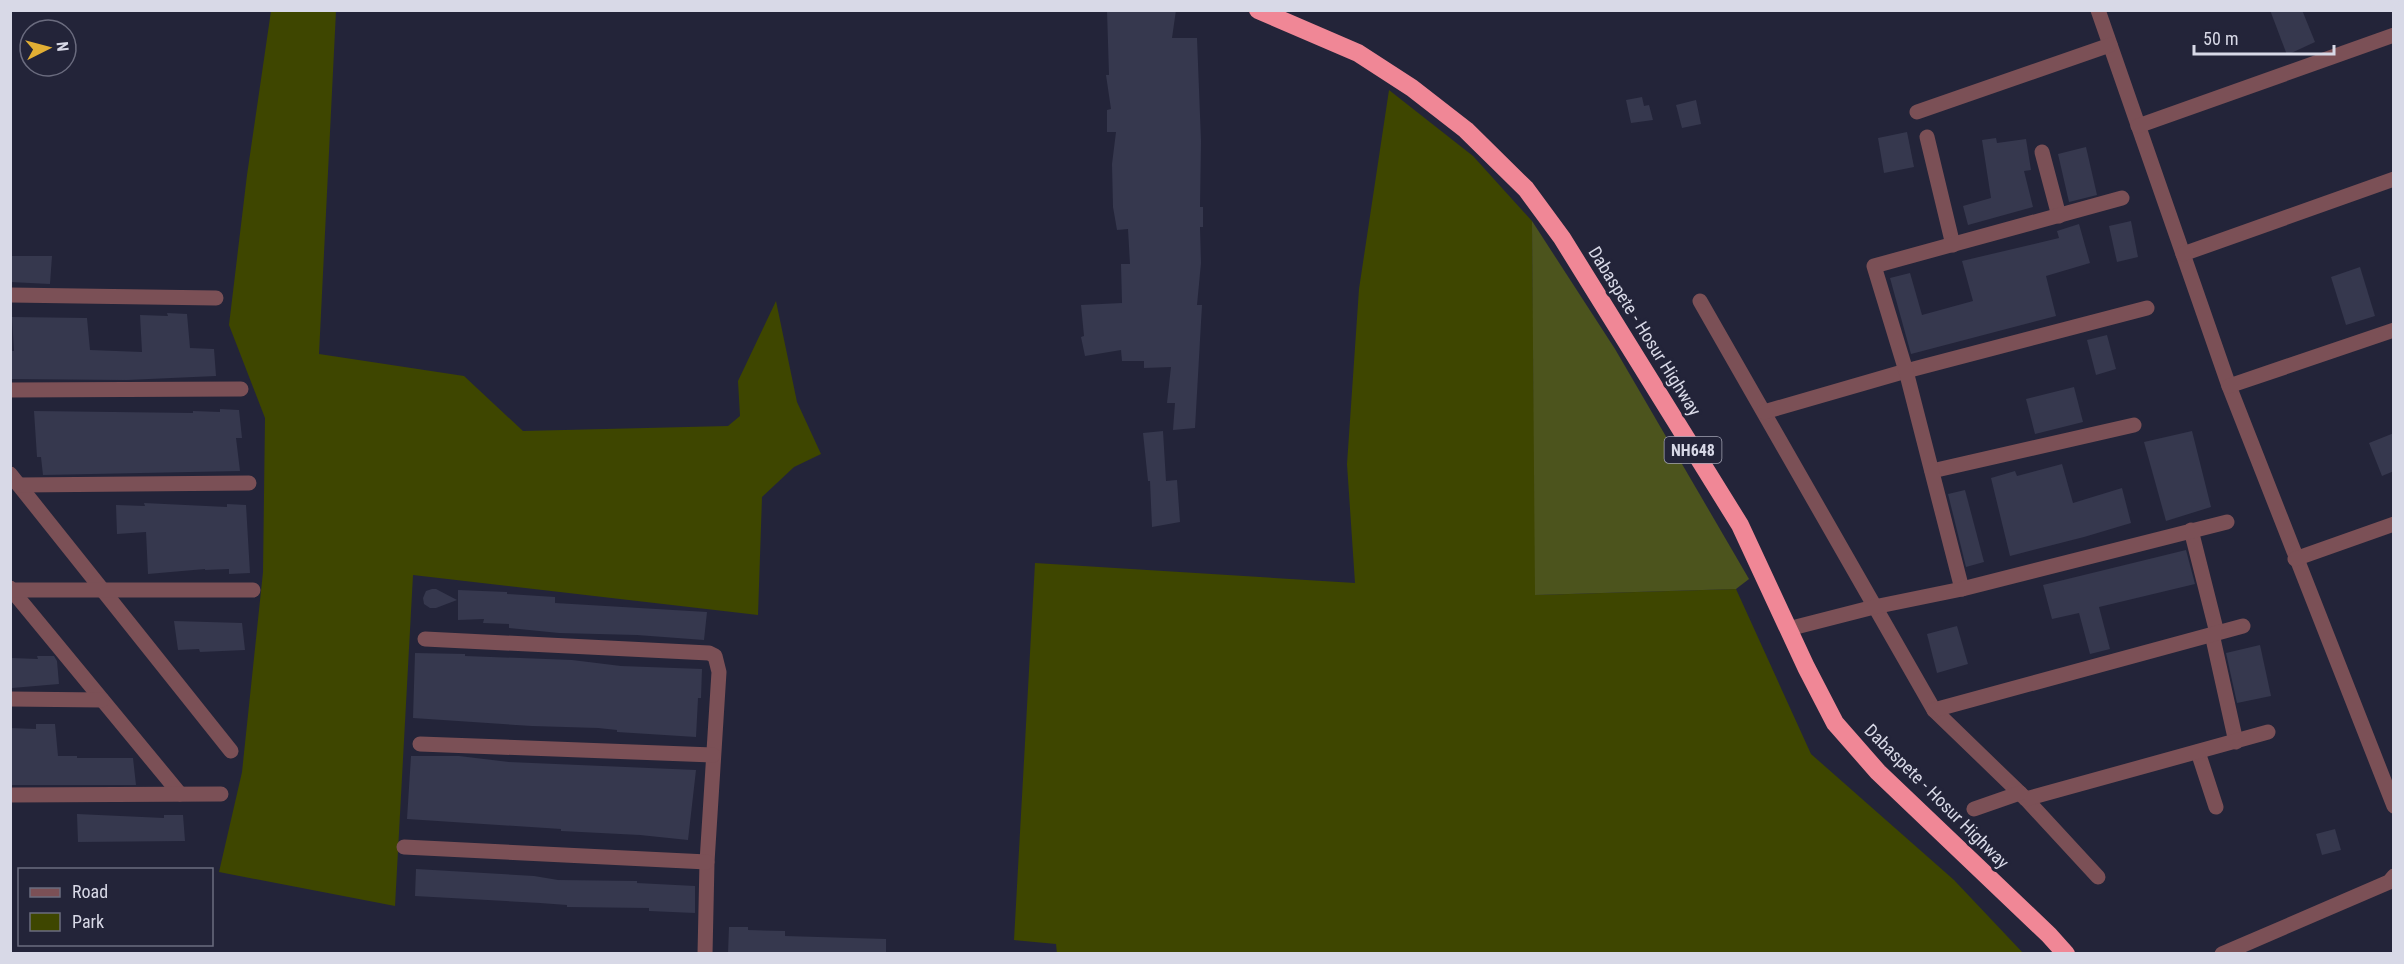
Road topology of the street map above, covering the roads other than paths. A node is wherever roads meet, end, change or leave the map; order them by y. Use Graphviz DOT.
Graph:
graph roads {
  1 [pos="1258,10"];
  2 [pos="2098,10"];
  3 [pos="2394,35"];
  4 [pos="2110,45"];
  5 [pos="1917,112"];
  6 [pos="2138,126"];
  7 [pos="1927,137"];
  8 [pos="2042,152"];
  9 [pos="2394,179"];
  10 [pos="2122,198"];
  11 [pos="2059,216"];
  12 [pos="1953,245"];
  13 [pos="2183,254"];
  14 [pos="10,295"];
  15 [pos="216,298"];
  16 [pos="1700,301"];
  17 [pos="2147,308"];
  18 [pos="2394,330"];
  19 [pos="1906,370"];
  20 [pos="2229,386"];
  21 [pos="241,389"];
  22 [pos="10,390"];
  23 [pos="1764,412"];
  24 [pos="2134,425"];
  25 [pos="1932,471"];
  26 [pos="15,479"];
  27 [pos="249,483"];
  28 [pos="2227,522"];
  29 [pos="2394,524"];
  30 [pos="2192,530"];
  31 [pos="2295,559"];
  32 [pos="11,589"];
  33 [pos="103,589"];
  34 [pos="1962,589"];
  35 [pos="253,590"];
  36 [pos="1874,607"];
  37 [pos="2243,626"];
  38 [pos="1788,629"];
  39 [pos="2214,634"];
  40 [pos="425,639"];
  41 [pos="10,699"];
  42 [pos="102,700"];
  43 [pos="1934,710"];
  44 [pos="2268,732"];
  45 [pos="2235,742"];
  46 [pos="420,744"];
  47 [pos="231,751"];
  48 [pos="2198,752"];
  49 [pos="713,755"];
  50 [pos="180,794"];
  51 [pos="221,794"];
  52 [pos="10,795"];
  53 [pos="2023,796"];
  54 [pos="2394,806"];
  55 [pos="2217,807"];
  56 [pos="1974,809"];
  57 [pos="404,847"];
  58 [pos="707,862"];
  59 [pos="2394,876"];
  60 [pos="2098,877"];
  61 [pos="705,954"];
  62 [pos="2066,954"];
  63 [pos="2222,954"];
  1 -- 38 [label="highway, Dabaspete - Hosur Highway / NH648"];
  2 -- 4 [label="street"];
  3 -- 6 [label="street"];
  4 -- 5 [label="street"];
  4 -- 6 [label="street"];
  6 -- 13 [label="street"];
  7 -- 12 [label="street"];
  8 -- 11 [label="street"];
  9 -- 13 [label="street"];
  10 -- 11 [label="street"];
  11 -- 12 [label="street"];
  12 -- 19 [label="street"];
  13 -- 20 [label="street"];
  14 -- 15 [label="street"];
  16 -- 23 [label="street"];
  17 -- 19 [label="street"];
  18 -- 20 [label="street"];
  19 -- 23 [label="street"];
  19 -- 25 [label="street"];
  20 -- 31 [label="street"];
  21 -- 22 [label="street"];
  23 -- 36 [label="street"];
  24 -- 25 [label="street"];
  25 -- 34 [label="street"];
  26 -- 27 [label="street"];
  26 -- 33 [label="street"];
  28 -- 30 [label="street"];
  29 -- 31 [label="street"];
  30 -- 34 [label="street"];
  30 -- 39 [label="street"];
  31 -- 54 [label="street"];
  32 -- 33 [label="street"];
  32 -- 42 [label="street"];
  33 -- 35 [label="street"];
  33 -- 47 [label="street"];
  34 -- 36 [label="street"];
  36 -- 38 [label="street"];
  36 -- 43 [label="street"];
  37 -- 39 [label="street"];
  38 -- 62 [label="highway, Dabaspete - Hosur Highway / NH648"];
  39 -- 43 [label="street"];
  39 -- 45 [label="street"];
  40 -- 49 [label="street"];
  41 -- 42 [label="street"];
  42 -- 50 [label="street"];
  43 -- 53 [label="street"];
  44 -- 45 [label="street"];
  45 -- 48 [label="street"];
  46 -- 49 [label="street"];
  48 -- 53 [label="street"];
  48 -- 55 [label="street"];
  49 -- 58 [label="street"];
  50 -- 51 [label="street"];
  50 -- 52 [label="street"];
  53 -- 56 [label="street"];
  53 -- 60 [label="street"];
  57 -- 58 [label="street"];
  58 -- 61 [label="street"];
  59 -- 63 [label="street"];
}
